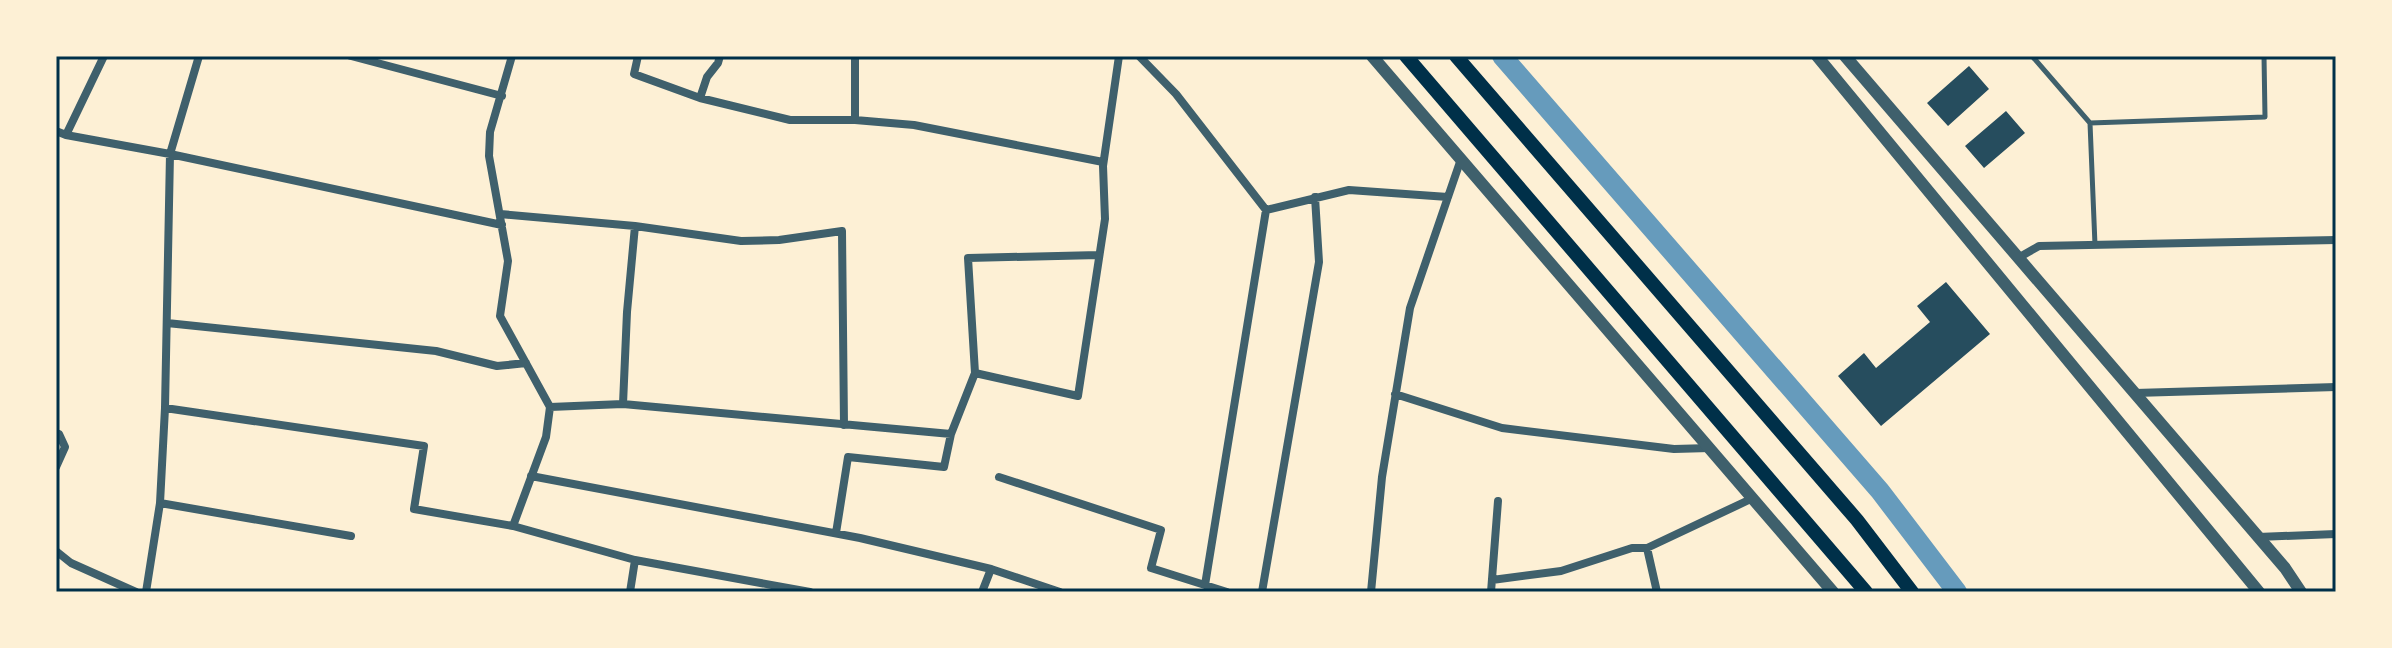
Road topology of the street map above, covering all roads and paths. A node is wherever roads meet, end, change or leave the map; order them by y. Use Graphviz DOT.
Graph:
graph roads {
  1 [pos="104,56"];
  2 [pos="199,56"];
  3 [pos="351,56"];
  4 [pos="512,56"];
  5 [pos="638,56"];
  6 [pos="720,56"];
  7 [pos="855,56"];
  8 [pos="1119,56"];
  9 [pos="1139,56"];
  10 [pos="1372,56"];
  11 [pos="1406,56"];
  12 [pos="1456,56"];
  13 [pos="1817,56"];
  14 [pos="1845,56"];
  15 [pos="2032,56"];
  16 [pos="2264,56"];
  17 [pos="502,96"];
  18 [pos="700,98"];
  19 [pos="855,120"];
  20 [pos="2090,123"];
  21 [pos="56,131"];
  22 [pos="66,135"];
  23 [pos="170,154"];
  24 [pos="1461,158"];
  25 [pos="1103,162"];
  26 [pos="1315,197"];
  27 [pos="1448,197"];
  28 [pos="1266,210"];
  29 [pos="500,214"];
  30 [pos="502,225"];
  31 [pos="635,226"];
  32 [pos="2336,240"];
  33 [pos="2095,245"];
  34 [pos="1099,255"];
  35 [pos="2018,258"];
  36 [pos="167,323"];
  37 [pos="526,363"];
  38 [pos="975,373"];
  39 [pos="2336,387"];
  40 [pos="2134,393"];
  41 [pos="1395,394"];
  42 [pos="623,404"];
  43 [pos="550,407"];
  44 [pos="165,408"];
  45 [pos="844,425"];
  46 [pos="56,433"];
  47 [pos="951,434"];
  48 [pos="1710,448"];
  49 [pos="56,467"];
  50 [pos="531,476"];
  51 [pos="999,477"];
  52 [pos="1753,498"];
  53 [pos="1498,501"];
  54 [pos="160,503"];
  55 [pos="513,526"];
  56 [pos="836,533"];
  57 [pos="2336,534"];
  58 [pos="351,536"];
  59 [pos="2258,537"];
  60 [pos="1647,548"];
  61 [pos="56,551"];
  62 [pos="635,560"];
  63 [pos="991,569"];
  64 [pos="1492,580"];
  65 [pos="113,582"];
  66 [pos="1205,585"];
  67 [pos="108,592"];
  68 [pos="136,592"];
  69 [pos="146,592"];
  70 [pos="630,592"];
  71 [pos="810,592"];
  72 [pos="982,592"];
  73 [pos="1060,592"];
  74 [pos="1227,592"];
  75 [pos="1262,592"];
  76 [pos="1371,592"];
  77 [pos="1491,592"];
  78 [pos="1657,592"];
  79 [pos="1833,592"];
  80 [pos="1866,592"];
  81 [pos="1912,592"];
  82 [pos="2259,592"];
  83 [pos="2301,592"];
  1 -- 22 [label="street"];
  2 -- 23 [label="street"];
  3 -- 17 [label="street"];
  4 -- 17 [label="street"];
  5 -- 18 [label="street"];
  6 -- 18 [label="street"];
  7 -- 19 [label="street"];
  8 -- 25 [label="street"];
  9 -- 28 [label="street"];
  10 -- 24 [label="street"];
  11 -- 80 [label="main road"];
  12 -- 81 [label="main road"];
  13 -- 82 [label="street"];
  14 -- 35 [label="street"];
  15 -- 20 [label="lane"];
  16 -- 20 [label="lane"];
  17 -- 29 [label="street"];
  18 -- 19 [label="street"];
  19 -- 25 [label="street"];
  20 -- 33 [label="lane"];
  21 -- 22 [label="street"];
  22 -- 23 [label="street"];
  23 -- 30 [label="street"];
  23 -- 36 [label="street"];
  24 -- 27 [label="street"];
  24 -- 48 [label="street"];
  25 -- 34 [label="street"];
  26 -- 27 [label="street"];
  26 -- 28 [label="street"];
  26 -- 75 [label="street"];
  27 -- 41 [label="street"];
  28 -- 66 [label="street"];
  29 -- 30 [label="street"];
  29 -- 31 [label="street"];
  30 -- 37 [label="street"];
  31 -- 42 [label="street"];
  31 -- 45 [label="street"];
  32 -- 33 [label="street"];
  33 -- 35 [label="street"];
  34 -- 38 [label="street"];
  34 -- 38 [label="street"];
  35 -- 40 [label="street"];
  36 -- 37 [label="street"];
  36 -- 44 [label="street"];
  37 -- 43 [label="street"];
  38 -- 47 [label="street"];
  39 -- 40 [label="street"];
  40 -- 59 [label="street"];
  41 -- 48 [label="street"];
  41 -- 76 [label="street"];
  42 -- 43 [label="street"];
  42 -- 45 [label="street"];
  43 -- 50 [label="street"];
  44 -- 54 [label="street"];
  44 -- 55 [label="street"];
  45 -- 47 [label="street"];
  46 -- 49 [label="street"];
  47 -- 56 [label="street"];
  48 -- 52 [label="street"];
  50 -- 55 [label="street"];
  50 -- 56 [label="street"];
  51 -- 66 [label="street"];
  52 -- 60 [label="street"];
  52 -- 79 [label="street"];
  53 -- 64 [label="street"];
  54 -- 58 [label="street"];
  54 -- 69 [label="street"];
  55 -- 62 [label="street"];
  56 -- 63 [label="street"];
  57 -- 59 [label="street"];
  59 -- 83 [label="street"];
  60 -- 64 [label="street"];
  60 -- 78 [label="street"];
  61 -- 65 [label="street"];
  62 -- 70 [label="street"];
  62 -- 71 [label="street"];
  63 -- 72 [label="street"];
  63 -- 73 [label="street"];
  64 -- 77 [label="street"];
  65 -- 67 [label="street"];
  65 -- 68 [label="street"];
  66 -- 74 [label="street"];
}
